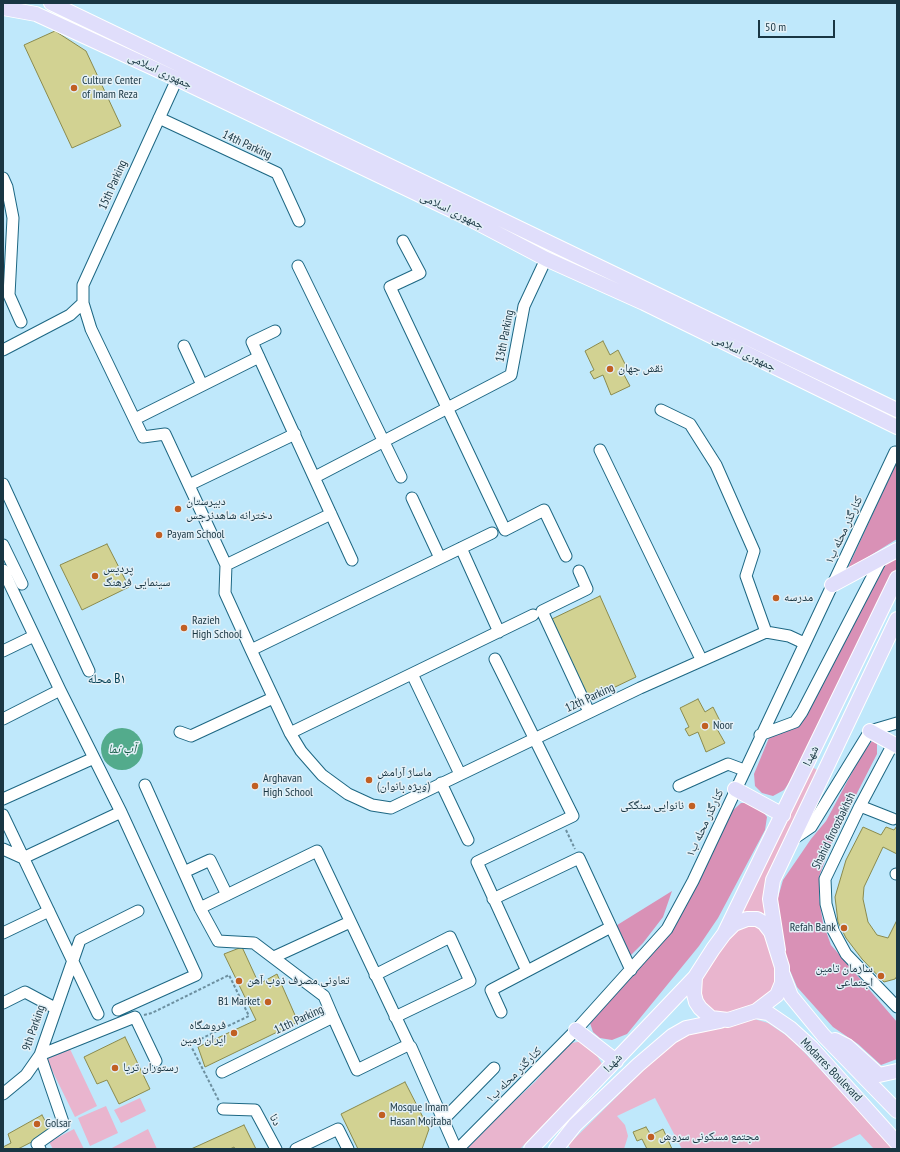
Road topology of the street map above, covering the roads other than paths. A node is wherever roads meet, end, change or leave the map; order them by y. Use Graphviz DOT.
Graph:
graph roads {
  1 [pos="51,3"];
  2 [pos="3,8"];
  3 [pos="177,79"];
  4 [pos="159,118"];
  5 [pos="281,122"];
  6 [pos="3,178"];
  7 [pos="300,221"];
  8 [pos="402,241"];
  9 [pos="546,259"];
  10 [pos="298,266"];
  11 [pos="83,303"];
  12 [pos="21,322"];
  13 [pos="275,331"];
  14 [pos="184,346"];
  15 [pos="3,350"];
  16 [pos="259,357"];
  17 [pos="202,385"];
  18 [pos="448,409"];
  19 [pos="661,410"];
  20 [pos="897,410"];
  21 [pos="135,419"];
  22 [pos="897,427"];
  23 [pos="295,434"];
  24 [pos="385,441"];
  25 [pos="600,450"];
  26 [pos="895,452"];
  27 [pos="314,477"];
  28 [pos="401,477"];
  29 [pos="3,484"];
  30 [pos="189,484"];
  31 [pos="412,498"];
  32 [pos="331,514"];
  33 [pos="492,533"];
  34 [pos="3,545"];
  35 [pos="461,548"];
  36 [pos="897,550"];
  37 [pos="566,556"];
  38 [pos="440,558"];
  39 [pos="882,558"];
  40 [pos="352,560"];
  41 [pos="226,565"];
  42 [pos="3,570"];
  43 [pos="579,571"];
  44 [pos="897,578"];
  45 [pos="22,584"];
  46 [pos="832,585"];
  47 [pos="533,615"];
  48 [pos="897,619"];
  49 [pos="499,632"];
  50 [pos="766,632"];
  51 [pos="34,636"];
  52 [pos="804,643"];
  53 [pos="251,650"];
  54 [pos="3,651"];
  55 [pos="495,659"];
  56 [pos="701,659"];
  57 [pos="89,671"];
  58 [pos="412,674"];
  59 [pos="60,690"];
  60 [pos="273,698"];
  61 [pos="589,712"];
  62 [pos="3,719"];
  63 [pos="897,723"];
  64 [pos="870,731"];
  65 [pos="180,732"];
  66 [pos="290,733"];
  67 [pos="760,735"];
  68 [pos="535,738"];
  69 [pos="895,745"];
  70 [pos="94,758"];
  71 [pos="744,770"];
  72 [pos="460,774"];
  73 [pos="441,783"];
  74 [pos="145,785"];
  75 [pos="678,786"];
  76 [pos="735,789"];
  77 [pos="3,799"];
  78 [pos="860,806"];
  79 [pos="121,812"];
  80 [pos="3,815"];
  81 [pos="783,815"];
  82 [pos="893,818"];
  83 [pos="468,840"];
  84 [pos="791,840"];
  85 [pos="3,849"];
  86 [pos="23,858"];
  87 [pos="184,872"];
  88 [pos="226,895"];
  89 [pos="493,899"];
  90 [pos="200,908"];
  91 [pos="49,911"];
  92 [pos="138,911"];
  93 [pos="350,922"];
  94 [pos="611,927"];
  95 [pos="3,933"];
  96 [pos="724,934"];
  97 [pos="778,950"];
  98 [pos="274,958"];
  99 [pos="72,960"];
  100 [pos="527,970"];
  101 [pos="631,970"];
  102 [pos="782,974"];
  103 [pos="375,975"];
  104 [pos="695,977"];
  105 [pos="896,1002"];
  106 [pos="3,1003"];
  107 [pos="55,1008"];
  108 [pos="118,1010"];
  109 [pos="756,1011"];
  110 [pos="501,1012"];
  111 [pos="98,1014"];
  112 [pos="334,1017"];
  113 [pos="395,1017"];
  114 [pos="728,1020"];
  115 [pos="576,1030"];
  116 [pos="823,1035"];
  117 [pos="409,1046"];
  118 [pos="40,1056"];
  119 [pos="616,1060"];
  120 [pos="156,1061"];
  121 [pos="494,1068"];
  122 [pos="897,1071"];
  123 [pos="222,1072"];
  124 [pos="3,1094"];
  125 [pos="223,1109"];
  126 [pos="897,1111"];
  127 [pos="443,1120"];
  128 [pos="897,1143"];
  129 [pos="561,1146"];
  130 [pos="40,1149"];
  131 [pos="276,1149"];
  132 [pos="296,1149"];
  133 [pos="348,1149"];
  134 [pos="457,1149"];
  135 [pos="531,1149"];
  1 -- 5 [label="main road, جمهوری اسلامی"];
  2 -- 3 [label="main road, جمهوری اسلامی"];
  3 -- 4 [label="street, 15th Parking"];
  3 -- 5 [label="main road, جمهوری اسلامی"];
  4 -- 7 [label="street, 14th Parking"];
  4 -- 11 [label="street, 15th Parking"];
  5 -- 9 [label="main road, جمهوری اسلامی"];
  5 -- 20 [label="main road, جمهوری اسلامی"];
  6 -- 12 [label="street"];
  8 -- 18 [label="street"];
  9 -- 18 [label="street, 13th Parking"];
  9 -- 22 [label="main road, جمهوری اسلامی"];
  10 -- 24 [label="street"];
  11 -- 15 [label="street"];
  11 -- 21 [label="street, 15th Parking"];
  13 -- 16 [label="street"];
  14 -- 17 [label="street"];
  16 -- 17 [label="street"];
  16 -- 23 [label="street"];
  17 -- 21 [label="street"];
  18 -- 24 [label="street"];
  18 -- 37 [label="street"];
  19 -- 50 [label="street"];
  21 -- 30 [label="street, 15th Parking"];
  23 -- 27 [label="street"];
  23 -- 30 [label="street"];
  24 -- 27 [label="street"];
  24 -- 28 [label="street"];
  25 -- 56 [label="street"];
  26 -- 46 [label="street, کنارگذر محله ب۱"];
  27 -- 32 [label="street"];
  29 -- 57 [label="street"];
  30 -- 41 [label="street"];
  31 -- 38 [label="street"];
  32 -- 40 [label="street"];
  32 -- 41 [label="street"];
  33 -- 35 [label="street"];
  34 -- 45 [label="street"];
  35 -- 38 [label="street"];
  35 -- 49 [label="street"];
  36 -- 39 [label="main road"];
  38 -- 53 [label="street"];
  39 -- 46 [label="main road"];
  39 -- 67 [label="street"];
  41 -- 53 [label="street"];
  42 -- 51 [label="street"];
  43 -- 61 [label="street"];
  44 -- 81 [label="main road, شهدا"];
  46 -- 52 [label="street, کنارگذر محله ب۱"];
  47 -- 49 [label="street"];
  48 -- 84 [label="main road, شهدا"];
  49 -- 58 [label="street"];
  50 -- 52 [label="street"];
  50 -- 56 [label="street, 12th Parking"];
  51 -- 54 [label="street"];
  51 -- 59 [label="street"];
  52 -- 67 [label="street, کنارگذر محله ب۱"];
  53 -- 60 [label="street"];
  55 -- 68 [label="street"];
  56 -- 61 [label="street, 12th Parking"];
  58 -- 66 [label="street"];
  58 -- 72 [label="street"];
  59 -- 62 [label="street"];
  59 -- 70 [label="street"];
  60 -- 65 [label="street"];
  60 -- 66 [label="street"];
  61 -- 68 [label="street, 12th Parking"];
  63 -- 64 [label="street"];
  64 -- 69 [label="main road"];
  64 -- 84 [label="street"];
  66 -- 73 [label="street, 12th Parking"];
  67 -- 71 [label="street, کنارگذر محله ب۱"];
  68 -- 72 [label="street, 12th Parking"];
  68 -- 89 [label="street"];
  69 -- 78 [label="street, Shahid firoozbakhsh"];
  70 -- 77 [label="street"];
  70 -- 79 [label="street"];
  71 -- 75 [label="street"];
  71 -- 76 [label="street, کنارگذر محله ب۱"];
  72 -- 73 [label="street, 12th Parking"];
  73 -- 83 [label="street"];
  74 -- 87 [label="street"];
  76 -- 81 [label="main road"];
  76 -- 101 [label="street, کنارگذر محله ب۱"];
  78 -- 82 [label="street"];
  78 -- 105 [label="street, Shahid firoozbakhsh"];
  79 -- 86 [label="street"];
  79 -- 108 [label="street"];
  80 -- 86 [label="street"];
  81 -- 96 [label="main road, شهدا"];
  84 -- 97 [label="main road, شهدا"];
  85 -- 86 [label="street"];
  86 -- 91 [label="street"];
  87 -- 88 [label="street"];
  87 -- 90 [label="street"];
  88 -- 90 [label="street"];
  88 -- 93 [label="street"];
  89 -- 94 [label="street"];
  89 -- 100 [label="street"];
  90 -- 98 [label="street"];
  91 -- 95 [label="street"];
  91 -- 99 [label="street"];
  92 -- 99 [label="street, 9th Parking"];
  93 -- 98 [label="street"];
  93 -- 103 [label="street"];
  94 -- 100 [label="street"];
  94 -- 101 [label="street"];
  96 -- 97 [label="main road"];
  96 -- 104 [label="main road"];
  97 -- 102 [label="main road"];
  98 -- 112 [label="street"];
  99 -- 107 [label="street, 9th Parking"];
  99 -- 111 [label="street"];
  100 -- 110 [label="street"];
  101 -- 115 [label="street, کنارگذر محله ب۱"];
  102 -- 109 [label="main road"];
  102 -- 116 [label="main road, Modarres Boulevard"];
  103 -- 113 [label="street"];
  103 -- 113 [label="street"];
  104 -- 114 [label="main road"];
  104 -- 119 [label="main road, شهدا"];
  106 -- 107 [label="street"];
  107 -- 118 [label="street, 9th Parking"];
  109 -- 114 [label="main road"];
  109 -- 128 [label="main road, Modarres Boulevard"];
  112 -- 117 [label="street, 11th Parking"];
  112 -- 123 [label="street, 11th Parking"];
  113 -- 117 [label="street"];
  114 -- 129 [label="main road, شهدا"];
  115 -- 119 [label="main road"];
  115 -- 134 [label="street, کنارگذر محله ب۱"];
  116 -- 122 [label="main road"];
  116 -- 126 [label="main road, Modarres Boulevard"];
  117 -- 127 [label="street"];
  118 -- 120 [label="street"];
  118 -- 124 [label="street, 9th Parking"];
  118 -- 130 [label="street"];
  119 -- 135 [label="main road, شهدا"];
  121 -- 127 [label="street"];
  125 -- 131 [label="street, دنا"];
  127 -- 134 [label="street"];
  132 -- 133 [label="street"];
}
